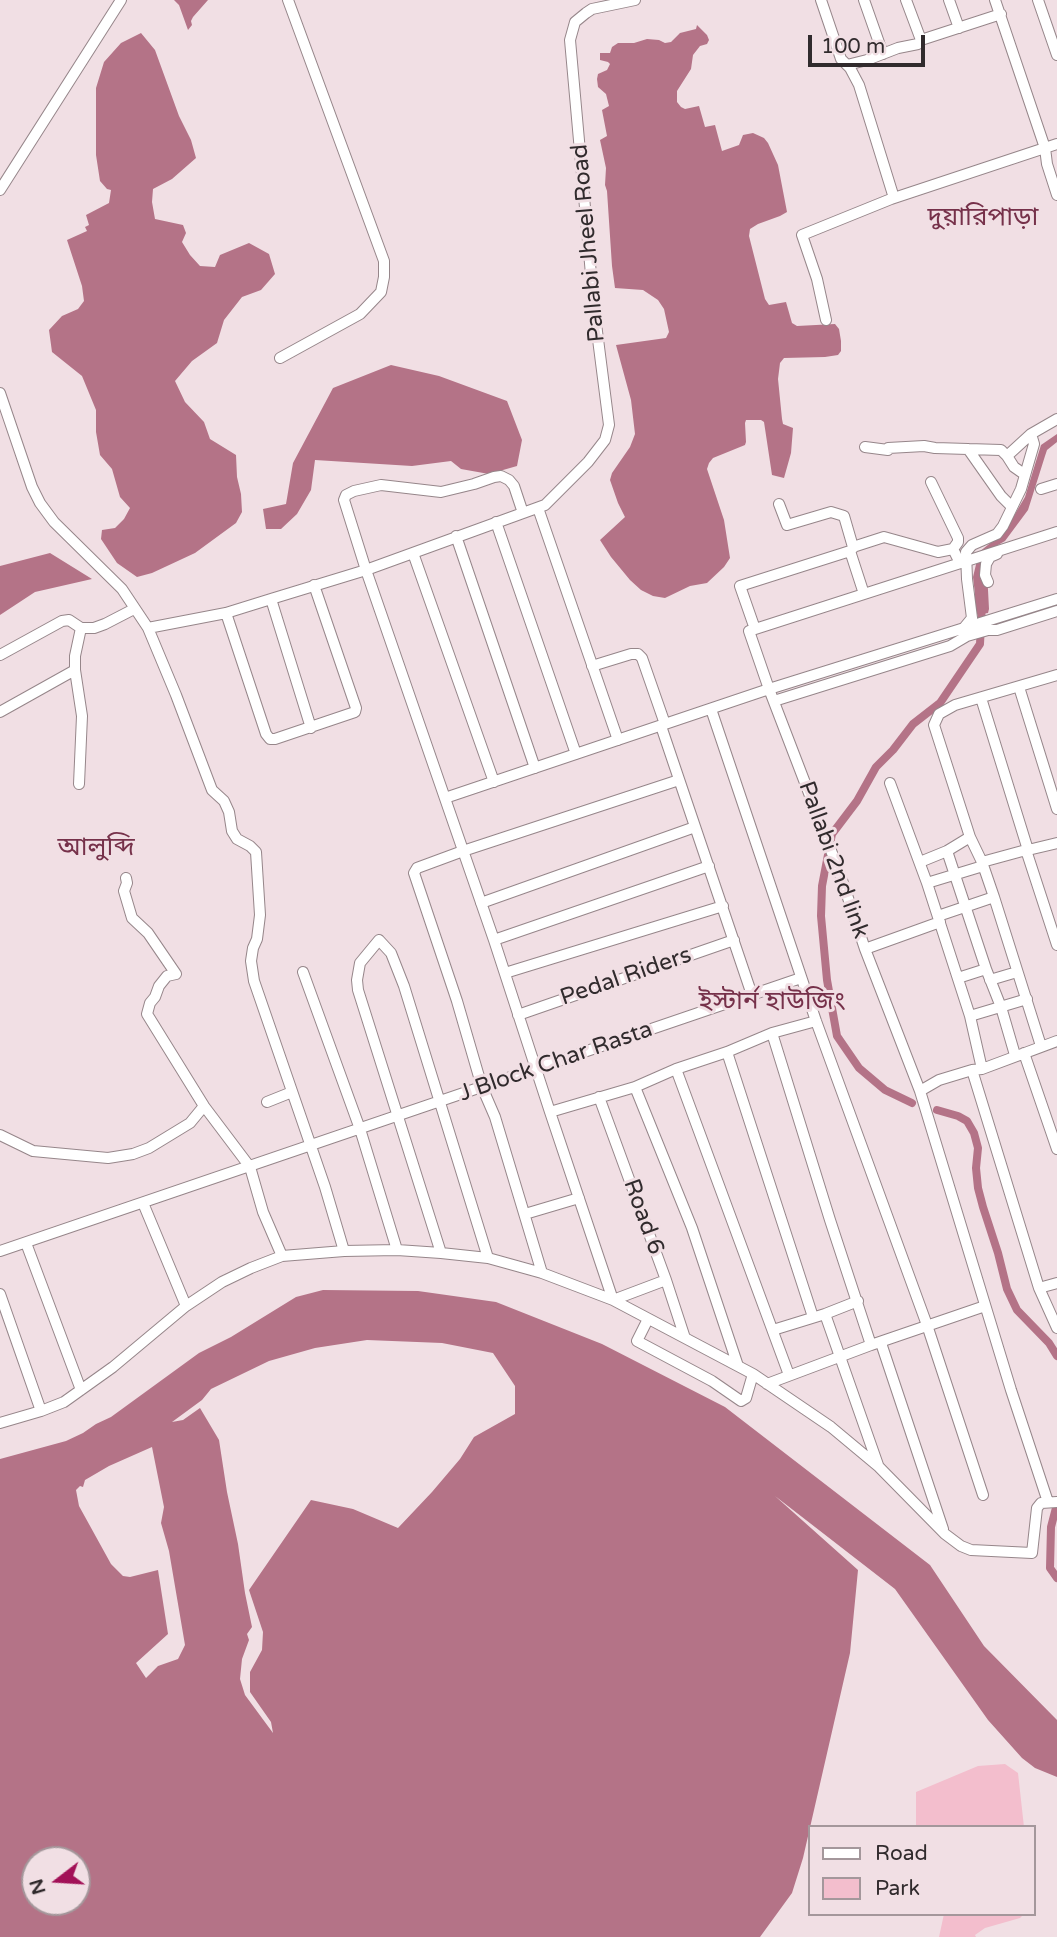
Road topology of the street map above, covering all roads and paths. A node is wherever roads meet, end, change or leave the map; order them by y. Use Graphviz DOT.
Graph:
graph roads {
  1 [pos="121,0"];
  2 [pos="288,0"];
  3 [pos="635,0"];
  4 [pos="821,0"];
  5 [pos="864,0"];
  6 [pos="906,0"];
  7 [pos="949,0"];
  8 [pos="995,0"];
  9 [pos="1038,0"];
  10 [pos="609,3"];
  11 [pos="1001,14"];
  12 [pos="959,28"];
  13 [pos="921,40"];
  14 [pos="883,54"];
  15 [pos="1057,55"];
  16 [pos="847,65"];
  17 [pos="1057,144"];
  18 [pos="1045,148"];
  19 [pos="0,190"];
  20 [pos="1057,195"];
  21 [pos="894,198"];
  22 [pos="826,320"];
  23 [pos="280,358"];
  24 [pos="0,393"];
  25 [pos="1057,419"];
  26 [pos="1031,434"];
  27 [pos="865,447"];
  28 [pos="968,449"];
  29 [pos="1007,456"];
  30 [pos="1024,474"];
  31 [pos="930,482"];
  32 [pos="1057,484"];
  33 [pos="1041,489"];
  34 [pos="779,505"];
  35 [pos="542,506"];
  36 [pos="1012,507"];
  37 [pos="523,513"];
  38 [pos="496,522"];
  39 [pos="1057,533"];
  40 [pos="997,534"];
  41 [pos="456,536"];
  42 [pos="1006,547"];
  43 [pos="852,549"];
  44 [pos="953,549"];
  45 [pos="413,552"];
  46 [pos="964,562"];
  47 [pos="366,570"];
  48 [pos="988,582"];
  49 [pos="314,585"];
  50 [pos="864,594"];
  51 [pos="1057,599"];
  52 [pos="271,600"];
  53 [pos="134,609"];
  54 [pos="1057,611"];
  55 [pos="226,613"];
  56 [pos="991,625"];
  57 [pos="81,628"];
  58 [pos="148,628"];
  59 [pos="755,629"];
  60 [pos="966,631"];
  61 [pos="0,655"];
  62 [pos="592,666"];
  63 [pos="75,670"];
  64 [pos="1057,675"];
  65 [pos="1019,687"];
  66 [pos="769,689"];
  67 [pos="981,698"];
  68 [pos="774,701"];
  69 [pos="711,709"];
  70 [pos="0,712"];
  71 [pos="663,725"];
  72 [pos="311,727"];
  73 [pos="618,740"];
  74 [pos="576,754"];
  75 [pos="535,768"];
  76 [pos="679,780"];
  77 [pos="494,782"];
  78 [pos="890,783"];
  79 [pos="79,784"];
  80 [pos="446,798"];
  81 [pos="1057,809"];
  82 [pos="695,827"];
  83 [pos="970,837"];
  84 [pos="1057,843"];
  85 [pos="463,850"];
  86 [pos="1027,850"];
  87 [pos="947,851"];
  88 [pos="920,862"];
  89 [pos="983,864"];
  90 [pos="709,866"];
  91 [pos="955,875"];
  92 [pos="126,878"];
  93 [pos="928,883"];
  94 [pos="994,897"];
  95 [pos="481,903"];
  96 [pos="723,906"];
  97 [pos="965,906"];
  98 [pos="939,919"];
  99 [pos="494,940"];
  100 [pos="734,940"];
  101 [pos="1057,945"];
  102 [pos="865,948"];
  103 [pos="986,969"];
  104 [pos="303,972"];
  105 [pos="1017,972"];
  106 [pos="505,973"];
  107 [pos="802,978"];
  108 [pos="958,978"];
  109 [pos="990,980"];
  110 [pos="752,995"];
  111 [pos="1027,999"];
  112 [pos="1001,1007"];
  113 [pos="518,1015"];
  114 [pos="970,1016"];
  115 [pos="816,1021"];
  116 [pos="772,1033"];
  117 [pos="1057,1041"];
  118 [pos="1041,1046"];
  119 [pos="727,1052"];
  120 [pos="1019,1054"];
  121 [pos="536,1069"];
  122 [pos="676,1069"];
  123 [pos="977,1069"];
  124 [pos="482,1087"];
  125 [pos="635,1087"];
  126 [pos="920,1091"];
  127 [pos="292,1092"];
  128 [pos="599,1097"];
  129 [pos="441,1101"];
  130 [pos="267,1102"];
  131 [pos="204,1107"];
  132 [pos="550,1112"];
  133 [pos="399,1116"];
  134 [pos="360,1129"];
  135 [pos="0,1135"];
  136 [pos="310,1146"];
  137 [pos="1057,1149"];
  138 [pos="250,1167"];
  139 [pos="579,1198"];
  140 [pos="143,1203"];
  141 [pos="525,1214"];
  142 [pos="26,1243"];
  143 [pos="397,1250"];
  144 [pos="0,1251"];
  145 [pos="344,1251"];
  146 [pos="440,1253"];
  147 [pos="282,1256"];
  148 [pos="488,1258"];
  149 [pos="542,1273"];
  150 [pos="666,1280"];
  151 [pos="1057,1283"];
  152 [pos="1039,1288"];
  153 [pos="0,1294"];
  154 [pos="613,1300"];
  155 [pos="858,1301"];
  156 [pos="186,1306"];
  157 [pos="985,1306"];
  158 [pos="825,1314"];
  159 [pos="813,1317"];
  160 [pos="649,1319"];
  161 [pos="927,1325"];
  162 [pos="1057,1328"];
  163 [pos="773,1330"];
  164 [pos="685,1338"];
  165 [pos="876,1344"];
  166 [pos="841,1356"];
  167 [pos="738,1366"];
  168 [pos="753,1374"];
  169 [pos="789,1375"];
  170 [pos="767,1384"];
  171 [pos="81,1390"];
  172 [pos="41,1411"];
  173 [pos="0,1422"];
  174 [pos="879,1467"];
  175 [pos="983,1495"];
  176 [pos="1051,1502"];
  177 [pos="945,1534"];
  1 -- 19 [label="street"];
  2 -- 23 [label="street"];
  3 -- 10 [label="street, Pallabi Jheel Road"];
  4 -- 16 [label="street"];
  5 -- 14 [label="street"];
  6 -- 13 [label="street"];
  7 -- 12 [label="street"];
  8 -- 11 [label="street"];
  9 -- 15 [label="street"];
  10 -- 35 [label="street, Pallabi Jheel Road"];
  11 -- 12 [label="street"];
  11 -- 18 [label="street"];
  12 -- 13 [label="street"];
  13 -- 14 [label="street"];
  14 -- 16 [label="street"];
  16 -- 21 [label="street"];
  17 -- 18 [label="street"];
  18 -- 20 [label="street"];
  18 -- 21 [label="street"];
  21 -- 22 [label="street"];
  24 -- 53 [label="street"];
  25 -- 26 [label="street"];
  26 -- 29 [label="street"];
  26 -- 30 [label="street"];
  27 -- 28 [label="street"];
  28 -- 29 [label="street"];
  28 -- 36 [label="street"];
  29 -- 30 [label="street"];
  30 -- 36 [label="street"];
  31 -- 44 [label="street"];
  32 -- 33 [label="street"];
  34 -- 43 [label="street"];
  35 -- 37 [label="street"];
  35 -- 62 [label="street"];
  36 -- 40 [label="street"];
  37 -- 38 [label="street"];
  37 -- 47 [label="street"];
  38 -- 41 [label="street"];
  38 -- 74 [label="street"];
  39 -- 42 [label="street"];
  40 -- 42 [label="street"];
  40 -- 46 [label="street"];
  41 -- 45 [label="street"];
  41 -- 75 [label="street"];
  42 -- 46 [label="street"];
  42 -- 48 [label="street"];
  43 -- 44 [label="street"];
  43 -- 50 [label="street"];
  43 -- 59 [label="street"];
  44 -- 46 [label="street"];
  45 -- 47 [label="street"];
  45 -- 77 [label="street"];
  46 -- 50 [label="street"];
  46 -- 60 [label="street"];
  47 -- 49 [label="street"];
  47 -- 80 [label="street"];
  49 -- 52 [label="street"];
  49 -- 72 [label="street"];
  50 -- 59 [label="street"];
  51 -- 56 [label="street"];
  52 -- 55 [label="street"];
  52 -- 72 [label="street"];
  53 -- 57 [label="street"];
  53 -- 58 [label="street"];
  54 -- 56 [label="street"];
  55 -- 58 [label="street"];
  55 -- 72 [label="street"];
  56 -- 60 [label="street"];
  57 -- 61 [label="street"];
  57 -- 63 [label="street"];
  58 -- 127 [label="street"];
  59 -- 66 [label="street, Pallabi 2nd link"];
  60 -- 66 [label="street"];
  60 -- 68 [label="street"];
  62 -- 71 [label="street"];
  62 -- 73 [label="street"];
  63 -- 70 [label="street"];
  63 -- 79 [label="street"];
  64 -- 65 [label="street"];
  65 -- 67 [label="street"];
  65 -- 81 [label="street"];
  66 -- 68 [label="street, Pallabi 2nd link"];
  66 -- 69 [label="street"];
  67 -- 83 [label="street"];
  67 -- 86 [label="street"];
  68 -- 102 [label="street, Pallabi 2nd link"];
  69 -- 71 [label="street"];
  69 -- 107 [label="street"];
  71 -- 73 [label="street"];
  71 -- 76 [label="street"];
  73 -- 74 [label="street"];
  74 -- 75 [label="street"];
  75 -- 77 [label="street"];
  76 -- 82 [label="street"];
  76 -- 85 [label="street"];
  77 -- 80 [label="street"];
  78 -- 88 [label="street"];
  80 -- 85 [label="street"];
  82 -- 90 [label="street"];
  82 -- 95 [label="street"];
  83 -- 87 [label="street"];
  83 -- 89 [label="street"];
  84 -- 86 [label="street"];
  85 -- 95 [label="street"];
  85 -- 124 [label="street"];
  86 -- 89 [label="street"];
  86 -- 101 [label="street"];
  87 -- 88 [label="street"];
  87 -- 91 [label="street"];
  88 -- 93 [label="street"];
  89 -- 91 [label="street"];
  89 -- 94 [label="street"];
  90 -- 96 [label="street"];
  90 -- 99 [label="street"];
  91 -- 93 [label="street"];
  91 -- 97 [label="street"];
  92 -- 131 [label="street"];
  93 -- 98 [label="street"];
  94 -- 97 [label="street"];
  94 -- 105 [label="street"];
  95 -- 99 [label="street"];
  96 -- 100 [label="street"];
  96 -- 106 [label="street"];
  97 -- 98 [label="street"];
  97 -- 103 [label="street"];
  98 -- 102 [label="street"];
  98 -- 108 [label="street"];
  99 -- 106 [label="street"];
  100 -- 110 [label="street"];
  100 -- 113 [label="street, Pedal Riders"];
  102 -- 126 [label="street, Pallabi 2nd link"];
  103 -- 108 [label="street"];
  103 -- 109 [label="street"];
  104 -- 134 [label="street"];
  105 -- 109 [label="street"];
  105 -- 111 [label="street"];
  106 -- 113 [label="street"];
  107 -- 110 [label="street, J Block Char Rasta"];
  107 -- 115 [label="street"];
  108 -- 114 [label="street"];
  109 -- 112 [label="street"];
  110 -- 121 [label="street, J Block Char Rasta"];
  111 -- 112 [label="street"];
  111 -- 118 [label="street"];
  112 -- 114 [label="street"];
  112 -- 120 [label="street"];
  113 -- 121 [label="street"];
  114 -- 123 [label="street"];
  115 -- 116 [label="street, J Block Char Rasta"];
  115 -- 161 [label="street"];
  116 -- 119 [label="street, J Block Char Rasta"];
  116 -- 155 [label="street"];
  117 -- 118 [label="street"];
  118 -- 120 [label="street"];
  119 -- 122 [label="street, J Block Char Rasta"];
  119 -- 159 [label="street"];
  120 -- 123 [label="street"];
  120 -- 137 [label="street"];
  121 -- 124 [label="street, J Block Char Rasta"];
  121 -- 132 [label="street"];
  122 -- 125 [label="street, J Block Char Rasta"];
  122 -- 163 [label="street"];
  123 -- 126 [label="street"];
  123 -- 152 [label="street"];
  124 -- 129 [label="street, J Block Char Rasta"];
  124 -- 141 [label="street"];
  125 -- 128 [label="street, J Block Char Rasta"];
  125 -- 167 [label="street"];
  126 -- 157 [label="street, Pallabi 2nd link"];
  127 -- 130 [label="street"];
  127 -- 136 [label="street"];
  128 -- 132 [label="street, J Block Char Rasta"];
  128 -- 150 [label="street, Road 6"];
  129 -- 133 [label="street, J Block Char Rasta"];
  129 -- 133 [label="street"];
  129 -- 148 [label="street"];
  131 -- 135 [label="street"];
  131 -- 138 [label="street"];
  132 -- 139 [label="street"];
  133 -- 134 [label="street, J Block Char Rasta"];
  133 -- 146 [label="street"];
  134 -- 136 [label="street, J Block Char Rasta"];
  134 -- 143 [label="street"];
  136 -- 138 [label="street, J Block Char Rasta"];
  136 -- 145 [label="street"];
  138 -- 140 [label="street, J Block Char Rasta"];
  138 -- 147 [label="street"];
  139 -- 141 [label="street"];
  139 -- 154 [label="street"];
  140 -- 142 [label="street, J Block Char Rasta"];
  140 -- 156 [label="street"];
  141 -- 149 [label="street"];
  142 -- 144 [label="street, J Block Char Rasta"];
  142 -- 171 [label="street"];
  143 -- 145 [label="street"];
  143 -- 146 [label="street"];
  145 -- 147 [label="street"];
  146 -- 148 [label="street"];
  147 -- 156 [label="street"];
  148 -- 149 [label="street"];
  149 -- 154 [label="street"];
  150 -- 154 [label="street"];
  150 -- 164 [label="street, Road 6"];
  151 -- 152 [label="street"];
  152 -- 162 [label="street"];
  153 -- 172 [label="street"];
  154 -- 160 [label="street"];
  155 -- 158 [label="street"];
  155 -- 165 [label="street"];
  156 -- 171 [label="street"];
  157 -- 161 [label="street"];
  157 -- 176 [label="street, Pallabi 2nd link"];
  158 -- 159 [label="street"];
  158 -- 166 [label="street"];
  159 -- 163 [label="street"];
  160 -- 164 [label="street"];
  160 -- 168 [label="street"];
  161 -- 165 [label="street"];
  161 -- 175 [label="street"];
  163 -- 169 [label="street"];
  164 -- 167 [label="street"];
  165 -- 166 [label="street"];
  165 -- 177 [label="street"];
  166 -- 169 [label="street"];
  166 -- 174 [label="street"];
  167 -- 168 [label="street"];
  168 -- 170 [label="street"];
  169 -- 170 [label="street"];
  170 -- 174 [label="street"];
  171 -- 172 [label="street"];
  172 -- 173 [label="street"];
  174 -- 177 [label="street"];
  176 -- 177 [label="street"];
}
